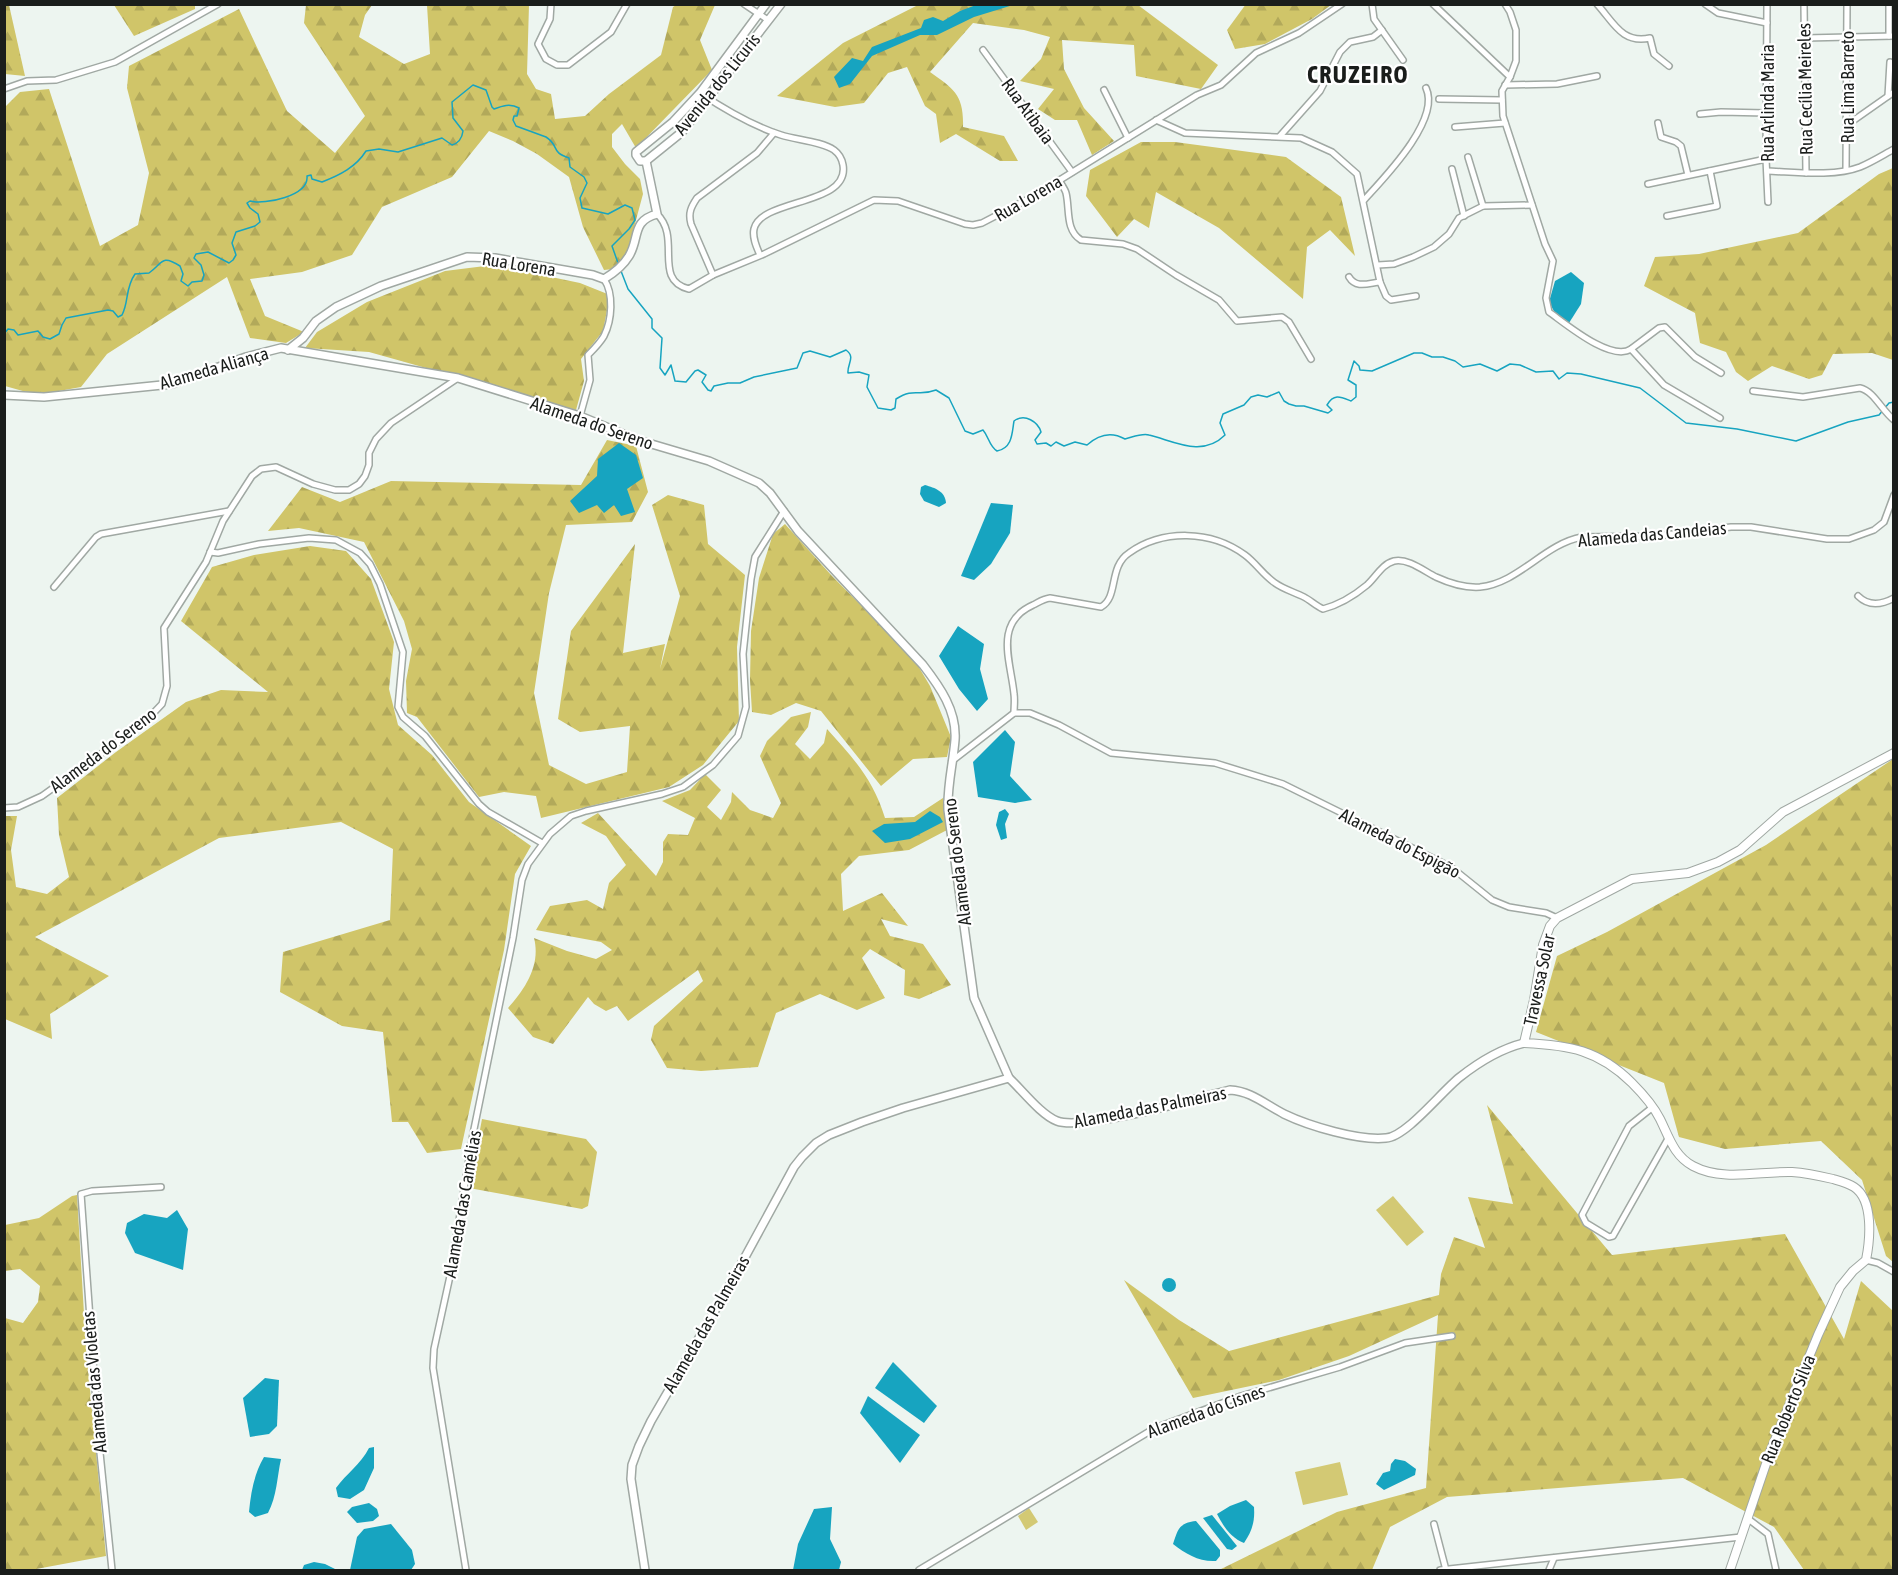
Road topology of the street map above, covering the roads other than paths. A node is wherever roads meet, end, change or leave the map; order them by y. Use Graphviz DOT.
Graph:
graph roads {
  1 [pos="218,4"];
  2 [pos="551,4"];
  3 [pos="627,4"];
  4 [pos="744,4"];
  5 [pos="766,4"];
  6 [pos="781,4"];
  7 [pos="1342,4"];
  8 [pos="1372,4"];
  9 [pos="1433,4"];
  10 [pos="1505,4"];
  11 [pos="1705,4"];
  12 [pos="1767,4"];
  13 [pos="1804,4"];
  14 [pos="1847,4"];
  15 [pos="1889,4"];
  16 [pos="1601,6"];
  17 [pos="759,14"];
  18 [pos="768,20"];
  19 [pos="1767,23"];
  20 [pos="1382,30"];
  21 [pos="1891,36"];
  22 [pos="1847,37"];
  23 [pos="1805,38"];
  24 [pos="983,50"];
  25 [pos="1403,60"];
  26 [pos="1890,62"];
  27 [pos="1669,66"];
  28 [pos="1597,76"];
  29 [pos="1510,77"];
  30 [pos="1505,85"];
  31 [pos="1426,88"];
  32 [pos="4,89"];
  33 [pos="1104,90"];
  34 [pos="700,93"];
  35 [pos="1891,94"];
  36 [pos="709,99"];
  37 [pos="1439,99"];
  38 [pos="1502,100"];
  39 [pos="1766,113"];
  40 [pos="1700,114"];
  41 [pos="1156,120"];
  42 [pos="1505,123"];
  43 [pos="1658,123"];
  44 [pos="1847,125"];
  45 [pos="1455,127"];
  46 [pos="774,133"];
  47 [pos="1280,136"];
  48 [pos="1128,138"];
  49 [pos="1893,149"];
  50 [pos="1468,157"];
  51 [pos="1766,159"];
  52 [pos="646,161"];
  53 [pos="1452,169"];
  54 [pos="1710,171"];
  55 [pos="1767,171"];
  56 [pos="1846,171"];
  57 [pos="1072,172"];
  58 [pos="1806,173"];
  59 [pos="1688,175"];
  60 [pos="1059,180"];
  61 [pos="1648,184"];
  62 [pos="1364,200"];
  63 [pos="1768,202"];
  64 [pos="1532,205"];
  65 [pos="1483,206"];
  66 [pos="657,214"];
  67 [pos="1464,216"];
  68 [pos="1667,216"];
  69 [pos="760,255"];
  70 [pos="1378,265"];
  71 [pos="713,275"];
  72 [pos="1349,277"];
  73 [pos="604,279"];
  74 [pos="1380,282"];
  75 [pos="1416,296"];
  76 [pos="1631,349"];
  77 [pos="288,350"];
  78 [pos="1311,359"];
  79 [pos="1721,374"];
  80 [pos="458,378"];
  81 [pos="1753,391"];
  82 [pos="4,395"];
  83 [pos="580,416"];
  84 [pos="1720,418"];
  85 [pos="1893,420"];
  86 [pos="1893,499"];
  87 [pos="229,511"];
  88 [pos="784,511"];
  89 [pos="210,552"];
  90 [pos="54,587"];
  91 [pos="1858,596"];
  92 [pos="1893,598"];
  93 [pos="1014,713"];
  94 [pos="1893,753"];
  95 [pos="952,761"];
  96 [pos="4,808"];
  97 [pos="542,843"];
  98 [pos="1557,918"];
  99 [pos="1524,1043"];
  100 [pos="1010,1078"];
  101 [pos="1653,1107"];
  102 [pos="1669,1137"];
  103 [pos="162,1188"];
  104 [pos="1866,1260"];
  105 [pos="1893,1272"];
  106 [pos="1452,1336"];
  107 [pos="1747,1518"];
  108 [pos="1434,1524"];
  109 [pos="1741,1537"];
  110 [pos="1554,1558"];
  111 [pos="1482,1569"];
  112 [pos="112,1570"];
  113 [pos="466,1570"];
  114 [pos="645,1570"];
  115 [pos="919,1570"];
  116 [pos="1440,1570"];
  117 [pos="1446,1570"];
  118 [pos="1549,1570"];
  119 [pos="1730,1570"];
  120 [pos="1776,1570"];
  1 -- 32 [label="street"];
  2 -- 3 [label="street"];
  4 -- 17 [label="street"];
  5 -- 17 [label="street, Avenida dos Licuris"];
  6 -- 18 [label="street, Avenida dos Licuris"];
  7 -- 41 [label="street, Rua Lorena"];
  8 -- 20 [label="street"];
  9 -- 29 [label="street"];
  10 -- 29 [label="street"];
  11 -- 19 [label="street"];
  12 -- 19 [label="street, Rua Arlinda Maria"];
  13 -- 23 [label="street, Rua Cecília Meireles"];
  14 -- 22 [label="street, Rua Lima Barreto"];
  15 -- 21 [label="street"];
  16 -- 27 [label="street"];
  17 -- 18 [label="street"];
  17 -- 34 [label="street, Avenida dos Licuris"];
  18 -- 36 [label="street, Avenida dos Licuris"];
  19 -- 39 [label="street, Rua Arlinda Maria"];
  20 -- 25 [label="street"];
  20 -- 47 [label="street"];
  21 -- 22 [label="street"];
  22 -- 23 [label="street"];
  22 -- 44 [label="street, Rua Lima Barreto"];
  23 -- 58 [label="street, Rua Cecília Meireles"];
  24 -- 57 [label="street, Rua Atibaia"];
  26 -- 35 [label="street"];
  28 -- 30 [label="street"];
  29 -- 30 [label="street"];
  30 -- 38 [label="street"];
  31 -- 62 [label="street"];
  33 -- 48 [label="street"];
  34 -- 36 [label="street"];
  34 -- 52 [label="street, Avenida dos Licuris"];
  35 -- 44 [label="street"];
  36 -- 46 [label="street"];
  36 -- 52 [label="street, Avenida dos Licuris"];
  37 -- 38 [label="street"];
  38 -- 42 [label="street"];
  39 -- 40 [label="street"];
  39 -- 51 [label="street, Rua Arlinda Maria"];
  41 -- 47 [label="street"];
  41 -- 48 [label="street, Rua Lorena"];
  42 -- 45 [label="street"];
  42 -- 64 [label="street"];
  43 -- 59 [label="street"];
  44 -- 56 [label="street, Rua Lima Barreto"];
  46 -- 69 [label="street"];
  46 -- 71 [label="street"];
  47 -- 62 [label="street"];
  48 -- 57 [label="street, Rua Lorena"];
  49 -- 56 [label="street"];
  50 -- 65 [label="street"];
  51 -- 54 [label="street"];
  51 -- 55 [label="street, Rua Arlinda Maria"];
  52 -- 66 [label="street"];
  53 -- 67 [label="street"];
  54 -- 59 [label="street"];
  54 -- 68 [label="street"];
  55 -- 58 [label="street"];
  55 -- 63 [label="street, Rua Arlinda Maria"];
  56 -- 58 [label="street"];
  57 -- 60 [label="street, Rua Lorena"];
  59 -- 61 [label="street"];
  60 -- 69 [label="street, Rua Lorena"];
  60 -- 78 [label="street"];
  62 -- 70 [label="street"];
  64 -- 65 [label="street"];
  64 -- 76 [label="street"];
  65 -- 67 [label="street"];
  66 -- 71 [label="street, Rua Lorena"];
  66 -- 73 [label="street"];
  67 -- 70 [label="street"];
  69 -- 71 [label="street, Rua Lorena"];
  70 -- 74 [label="street"];
  72 -- 74 [label="street"];
  73 -- 77 [label="street, Rua Lorena"];
  73 -- 83 [label="street"];
  74 -- 75 [label="street"];
  76 -- 79 [label="street"];
  76 -- 84 [label="street"];
  77 -- 80 [label="street, Alameda Aliança"];
  77 -- 82 [label="street, Alameda Aliança"];
  80 -- 83 [label="street, Alameda do Sereno"];
  80 -- 87 [label="street, Alameda do Sereno"];
  81 -- 85 [label="street"];
  83 -- 88 [label="street, Alameda do Sereno"];
  86 -- 93 [label="street, Alameda das Candeias"];
  87 -- 89 [label="street, Alameda do Sereno"];
  87 -- 90 [label="street"];
  88 -- 95 [label="street, Alameda do Sereno"];
  88 -- 97 [label="street, Alameda das Camélias"];
  89 -- 96 [label="street, Alameda do Sereno"];
  89 -- 97 [label="street"];
  91 -- 92 [label="street"];
  93 -- 95 [label="street"];
  93 -- 98 [label="street, Alameda do Espigão"];
  94 -- 98 [label="main road"];
  95 -- 100 [label="street, Alameda do Sereno"];
  97 -- 113 [label="street, Alameda das Camélias"];
  98 -- 99 [label="main road, Travessa Solar"];
  99 -- 100 [label="street, Alameda das Palmeiras"];
  99 -- 101 [label="main road, Alameda das Palmeiras"];
  100 -- 114 [label="street, Alameda das Palmeiras"];
  101 -- 102 [label="main road, Alameda das Palmeiras"];
  101 -- 102 [label="street"];
  102 -- 104 [label="main road, Alameda das Palmeiras"];
  103 -- 112 [label="street, Alameda das Violetas"];
  104 -- 105 [label="street"];
  104 -- 107 [label="main road, Rua Roberto Silva"];
  106 -- 115 [label="street, Alameda do Cisnes"];
  107 -- 109 [label="main road, Rua Roberto Silva"];
  107 -- 120 [label="street"];
  108 -- 117 [label="street"];
  109 -- 110 [label="street"];
  109 -- 119 [label="main road, Rua Roberto Silva"];
  110 -- 111 [label="street"];
  110 -- 118 [label="street"];
  111 -- 117 [label="street"];
  116 -- 117 [label="street"];
}
